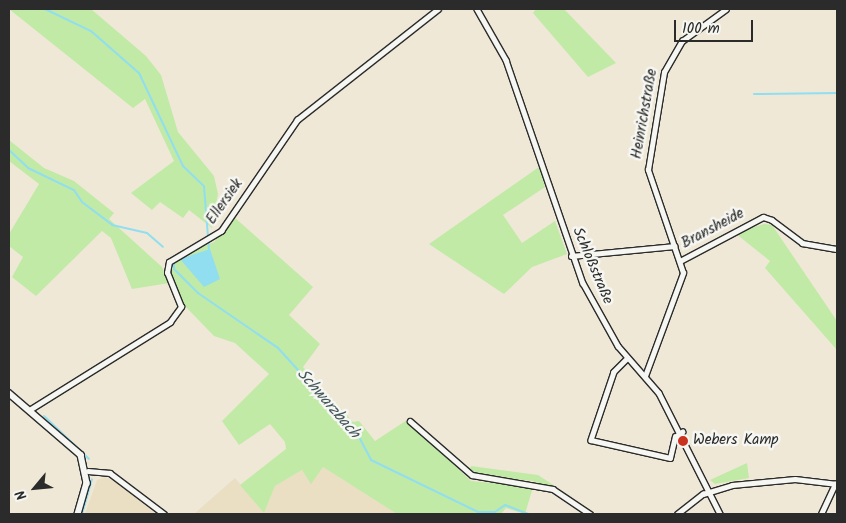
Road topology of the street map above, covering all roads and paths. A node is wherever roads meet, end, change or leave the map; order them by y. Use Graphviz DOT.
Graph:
graph roads {
  1 [pos="438,9"];
  2 [pos="477,9"];
  3 [pos="726,9"];
  4 [pos="675,246"];
  5 [pos="837,250"];
  6 [pos="571,256"];
  7 [pos="680,261"];
  8 [pos="628,358"];
  9 [pos="645,376"];
  10 [pos="9,393"];
  11 [pos="30,409"];
  12 [pos="410,421"];
  13 [pos="682,432"];
  14 [pos="88,471"];
  15 [pos="836,484"];
  16 [pos="710,491"];
  17 [pos="78,514"];
  18 [pos="164,514"];
  19 [pos="590,514"];
  20 [pos="677,514"];
  21 [pos="720,514"];
  22 [pos="821,514"];
  1 -- 11 [label="street, Ellersiek"];
  2 -- 6 [label="street, Schloßstraße"];
  3 -- 4 [label="street, Heinrichstraße"];
  4 -- 6 [label="street"];
  4 -- 7 [label="street, Heinrichstraße"];
  5 -- 7 [label="street, Bransheide"];
  6 -- 8 [label="street, Schloßstraße"];
  7 -- 9 [label="street, Heinrichstraße"];
  8 -- 9 [label="street, Schloßstraße"];
  8 -- 13 [label="street"];
  9 -- 13 [label="street, Schloßstraße"];
  10 -- 11 [label="street"];
  11 -- 14 [label="street"];
  12 -- 19 [label="street"];
  13 -- 16 [label="street, Schloßstraße"];
  14 -- 17 [label="street"];
  14 -- 18 [label="street"];
  15 -- 16 [label="street"];
  15 -- 22 [label="street"];
  16 -- 20 [label="street"];
  16 -- 21 [label="street, Schloßstraße"];
}
